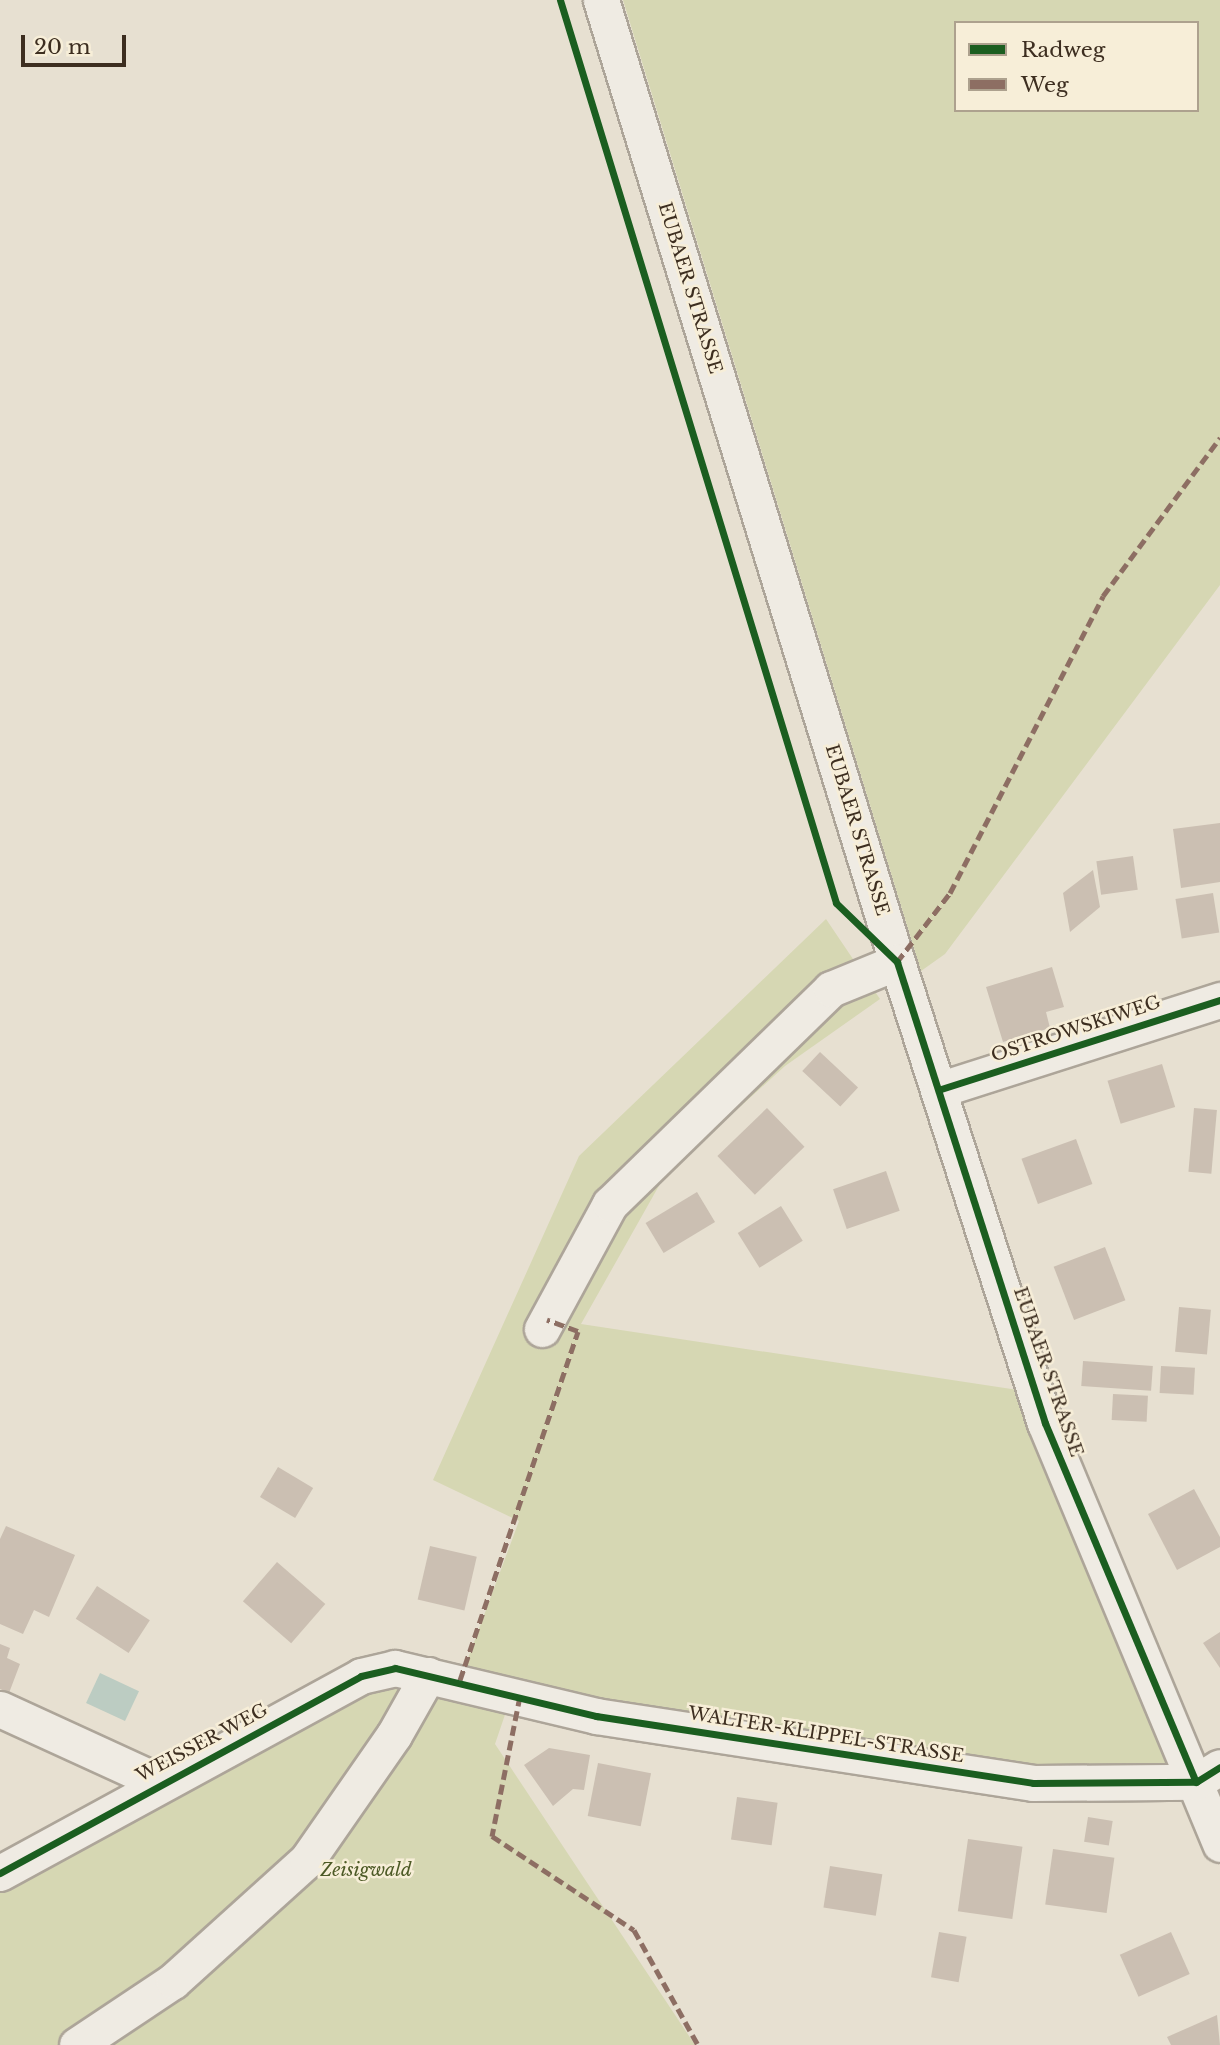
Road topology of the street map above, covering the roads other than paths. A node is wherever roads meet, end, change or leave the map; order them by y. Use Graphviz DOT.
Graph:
graph roads {
  1 [pos="601,0"];
  2 [pos="897,962"];
  3 [pos="1220,1000"];
  4 [pos="941,1089"];
  5 [pos="542,1329"];
  6 [pos="428,1675"];
  7 [pos="0,1709"];
  8 [pos="1208,1775"];
  9 [pos="162,1783"];
  10 [pos="1220,1844"];
  11 [pos="0,1873"];
  12 [pos="77,2045"];
  1 -- 2 [label="street, EUBAER STRASSE"];
  2 -- 4 [label="street, EUBAER STRASSE"];
  2 -- 5 [label="street"];
  3 -- 4 [label="street, OSTROWSKIWEG"];
  4 -- 8 [label="street, EUBAER STRASSE"];
  6 -- 8 [label="street, WALTER-KLIPPEL-STRASSE"];
  6 -- 9 [label="street, WEISSER WEG"];
  6 -- 12 [label="street"];
  7 -- 9 [label="street"];
  8 -- 10 [label="street, EUBAER STRASSE"];
  9 -- 11 [label="street, WEISSER WEG"];
}
